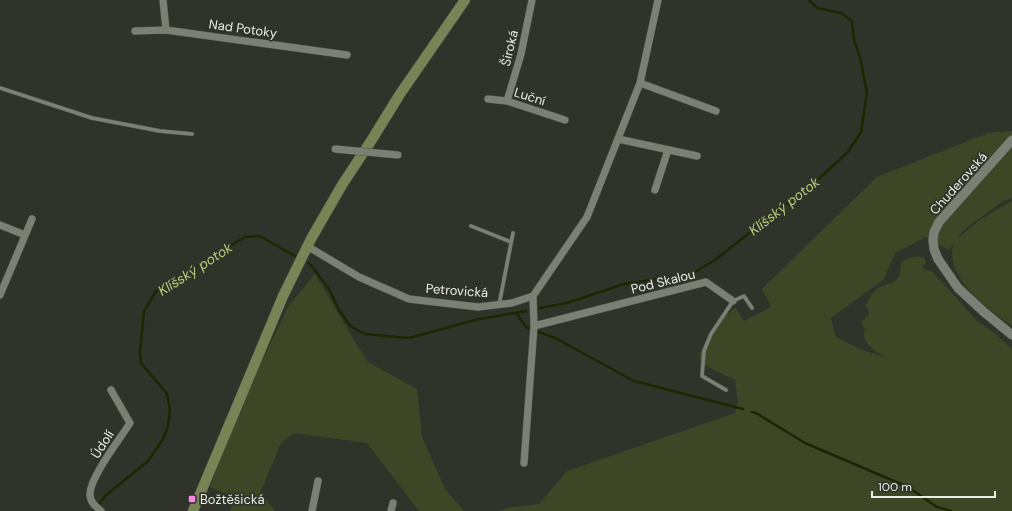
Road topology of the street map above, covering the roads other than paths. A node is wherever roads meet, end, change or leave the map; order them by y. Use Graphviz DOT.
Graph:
graph roads {
  1 [pos="163,0"];
  2 [pos="465,0"];
  3 [pos="532,0"];
  4 [pos="658,0"];
  5 [pos="166,30"];
  6 [pos="135,31"];
  7 [pos="347,55"];
  8 [pos="640,83"];
  9 [pos="0,88"];
  10 [pos="488,99"];
  11 [pos="508,101"];
  12 [pos="716,111"];
  13 [pos="565,120"];
  14 [pos="192,134"];
  15 [pos="618,139"];
  16 [pos="1012,140"];
  17 [pos="335,149"];
  18 [pos="668,150"];
  19 [pos="398,155"];
  20 [pos="697,156"];
  21 [pos="655,190"];
  22 [pos="32,219"];
  23 [pos="0,224"];
  24 [pos="471,226"];
  25 [pos="513,233"];
  26 [pos="25,235"];
  27 [pos="511,242"];
  28 [pos="308,246"];
  29 [pos="0,295"];
  30 [pos="533,296"];
  31 [pos="733,301"];
  32 [pos="500,305"];
  33 [pos="752,308"];
  34 [pos="534,327"];
  35 [pos="1012,335"];
  36 [pos="112,390"];
  37 [pos="726,390"];
  38 [pos="524,463"];
  39 [pos="318,481"];
  40 [pos="393,503"];
  41 [pos="101,511"];
  42 [pos="194,511"];
  43 [pos="312,511"];
  44 [pos="391,511"];
  1 -- 5 [label="street"];
  2 -- 28 [label="main road"];
  3 -- 11 [label="street, Široká"];
  4 -- 8 [label="street"];
  5 -- 6 [label="street, Nad Potoky"];
  5 -- 7 [label="street, Nad Potoky"];
  8 -- 12 [label="street"];
  8 -- 15 [label="street"];
  9 -- 14 [label="lane"];
  10 -- 11 [label="street, Luční"];
  11 -- 13 [label="street, Luční"];
  15 -- 18 [label="street"];
  15 -- 30 [label="street"];
  16 -- 35 [label="street, Chuderovská"];
  17 -- 19 [label="street, bridge"];
  18 -- 20 [label="street"];
  18 -- 21 [label="street"];
  22 -- 26 [label="street"];
  23 -- 26 [label="street"];
  24 -- 27 [label="lane"];
  25 -- 27 [label="lane"];
  26 -- 29 [label="street"];
  27 -- 32 [label="lane"];
  28 -- 32 [label="street, Petrovická"];
  28 -- 42 [label="main road"];
  30 -- 32 [label="street, Petrovická"];
  30 -- 34 [label="street"];
  31 -- 33 [label="lane"];
  31 -- 34 [label="street, Pod Skalou"];
  31 -- 37 [label="lane"];
  34 -- 38 [label="street"];
  36 -- 41 [label="street, Údolí"];
  39 -- 43 [label="street"];
  40 -- 44 [label="street"];
}
